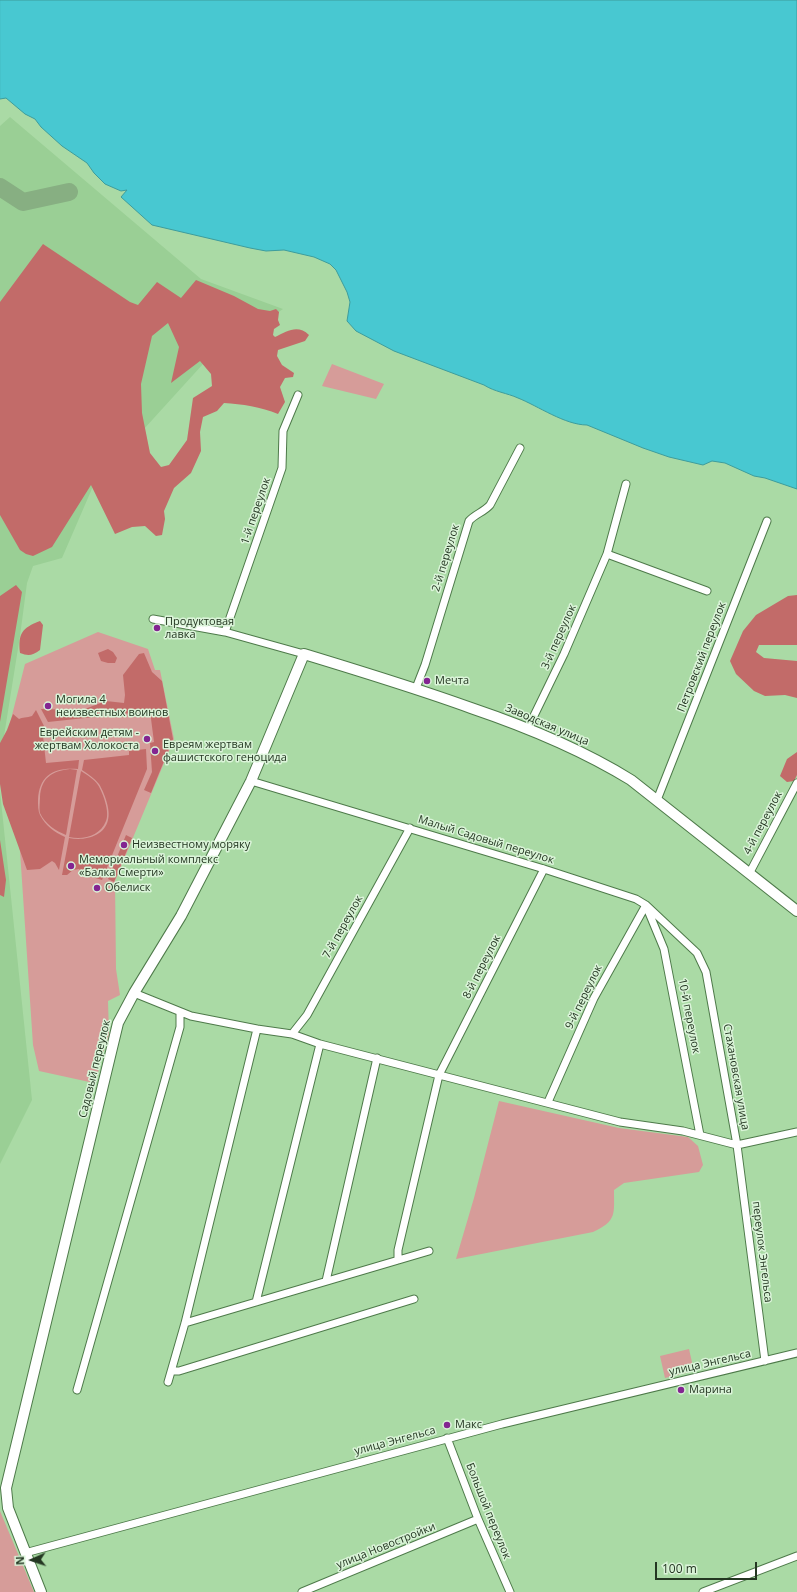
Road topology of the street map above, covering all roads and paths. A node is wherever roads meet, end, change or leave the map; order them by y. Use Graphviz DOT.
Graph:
graph roads {
  1 [pos="298,395"];
  2 [pos="520,448"];
  3 [pos="626,484"];
  4 [pos="767,522"];
  5 [pos="607,554"];
  6 [pos="707,591"];
  7 [pos="153,619"];
  8 [pos="225,632"];
  9 [pos="304,654"];
  10 [pos="416,688"];
  11 [pos="528,728"];
  12 [pos="251,781"];
  13 [pos="797,783"];
  14 [pos="657,800"];
  15 [pos="410,828"];
  16 [pos="544,869"];
  17 [pos="749,874"];
  18 [pos="646,905"];
  19 [pos="797,911"];
  20 [pos="697,954"];
  21 [pos="134,993"];
  22 [pos="180,1012"];
  23 [pos="257,1029"];
  24 [pos="292,1034"];
  25 [pos="320,1044"];
  26 [pos="377,1058"];
  27 [pos="439,1075"];
  28 [pos="548,1102"];
  29 [pos="797,1132"];
  30 [pos="700,1135"];
  31 [pos="736,1145"];
  32 [pos="429,1251"];
  33 [pos="398,1260"];
  34 [pos="326,1281"];
  35 [pos="414,1299"];
  36 [pos="256,1302"];
  37 [pos="185,1323"];
  38 [pos="797,1353"];
  39 [pos="765,1361"];
  40 [pos="172,1371"];
  41 [pos="168,1382"];
  42 [pos="77,1390"];
  43 [pos="447,1438"];
  44 [pos="478,1519"];
  45 [pos="25,1553"];
  46 [pos="797,1556"];
  47 [pos="41,1592"];
  48 [pos="302,1592"];
  49 [pos="510,1592"];
  50 [pos="703,1592"];
  1 -- 8 [label="street, 1-й переулок"];
  2 -- 10 [label="street, 2-й переулок"];
  3 -- 5 [label="street, 3-й переулок"];
  4 -- 14 [label="street, Петровский переулок"];
  5 -- 6 [label="street"];
  5 -- 11 [label="street, 3-й переулок"];
  7 -- 8 [label="street, Заводская улица"];
  8 -- 9 [label="street, Заводская улица"];
  9 -- 10 [label="street, Заводская улица"];
  9 -- 12 [label="street, Садовый переулок"];
  10 -- 11 [label="street, Заводская улица"];
  11 -- 14 [label="street, Заводская улица"];
  12 -- 15 [label="street, Малый Садовый переулок"];
  12 -- 21 [label="street, Садовый переулок"];
  13 -- 17 [label="street, 4-й переулок"];
  14 -- 17 [label="street, Заводская улица"];
  15 -- 16 [label="street, Малый Садовый переулок"];
  15 -- 24 [label="street, 7-й переулок"];
  16 -- 18 [label="street, Малый Садовый переулок"];
  16 -- 27 [label="street, 8-й переулок"];
  17 -- 19 [label="street, Заводская улица"];
  18 -- 20 [label="street, Малый Садовый переулок"];
  18 -- 28 [label="street, 9-й переулок"];
  18 -- 30 [label="street, 10-й переулок"];
  20 -- 31 [label="street, Стахановская улица"];
  21 -- 22 [label="street"];
  21 -- 45 [label="street, Садовый переулок"];
  22 -- 23 [label="street"];
  22 -- 42 [label="street"];
  23 -- 24 [label="street"];
  23 -- 37 [label="street"];
  24 -- 25 [label="street"];
  25 -- 26 [label="street"];
  25 -- 36 [label="street"];
  26 -- 27 [label="street"];
  26 -- 34 [label="street"];
  27 -- 28 [label="street"];
  27 -- 33 [label="street, 8-й переулок"];
  28 -- 30 [label="street"];
  29 -- 31 [label="street, Стахановская улица"];
  30 -- 31 [label="street"];
  31 -- 39 [label="street, переулок Энгельса"];
  32 -- 33 [label="street"];
  33 -- 34 [label="street"];
  34 -- 36 [label="street"];
  35 -- 40 [label="street"];
  36 -- 37 [label="street"];
  37 -- 40 [label="street"];
  38 -- 39 [label="street, улица Энгельса"];
  39 -- 43 [label="street, улица Энгельса"];
  40 -- 41 [label="street"];
  43 -- 44 [label="street, Большой переулок"];
  43 -- 45 [label="street, улица Энгельса"];
  44 -- 48 [label="street, улица Новостройки"];
  44 -- 49 [label="street, Большой переулок"];
  45 -- 47 [label="street, Садовый переулок"];
  46 -- 50 [label="street"];
}
